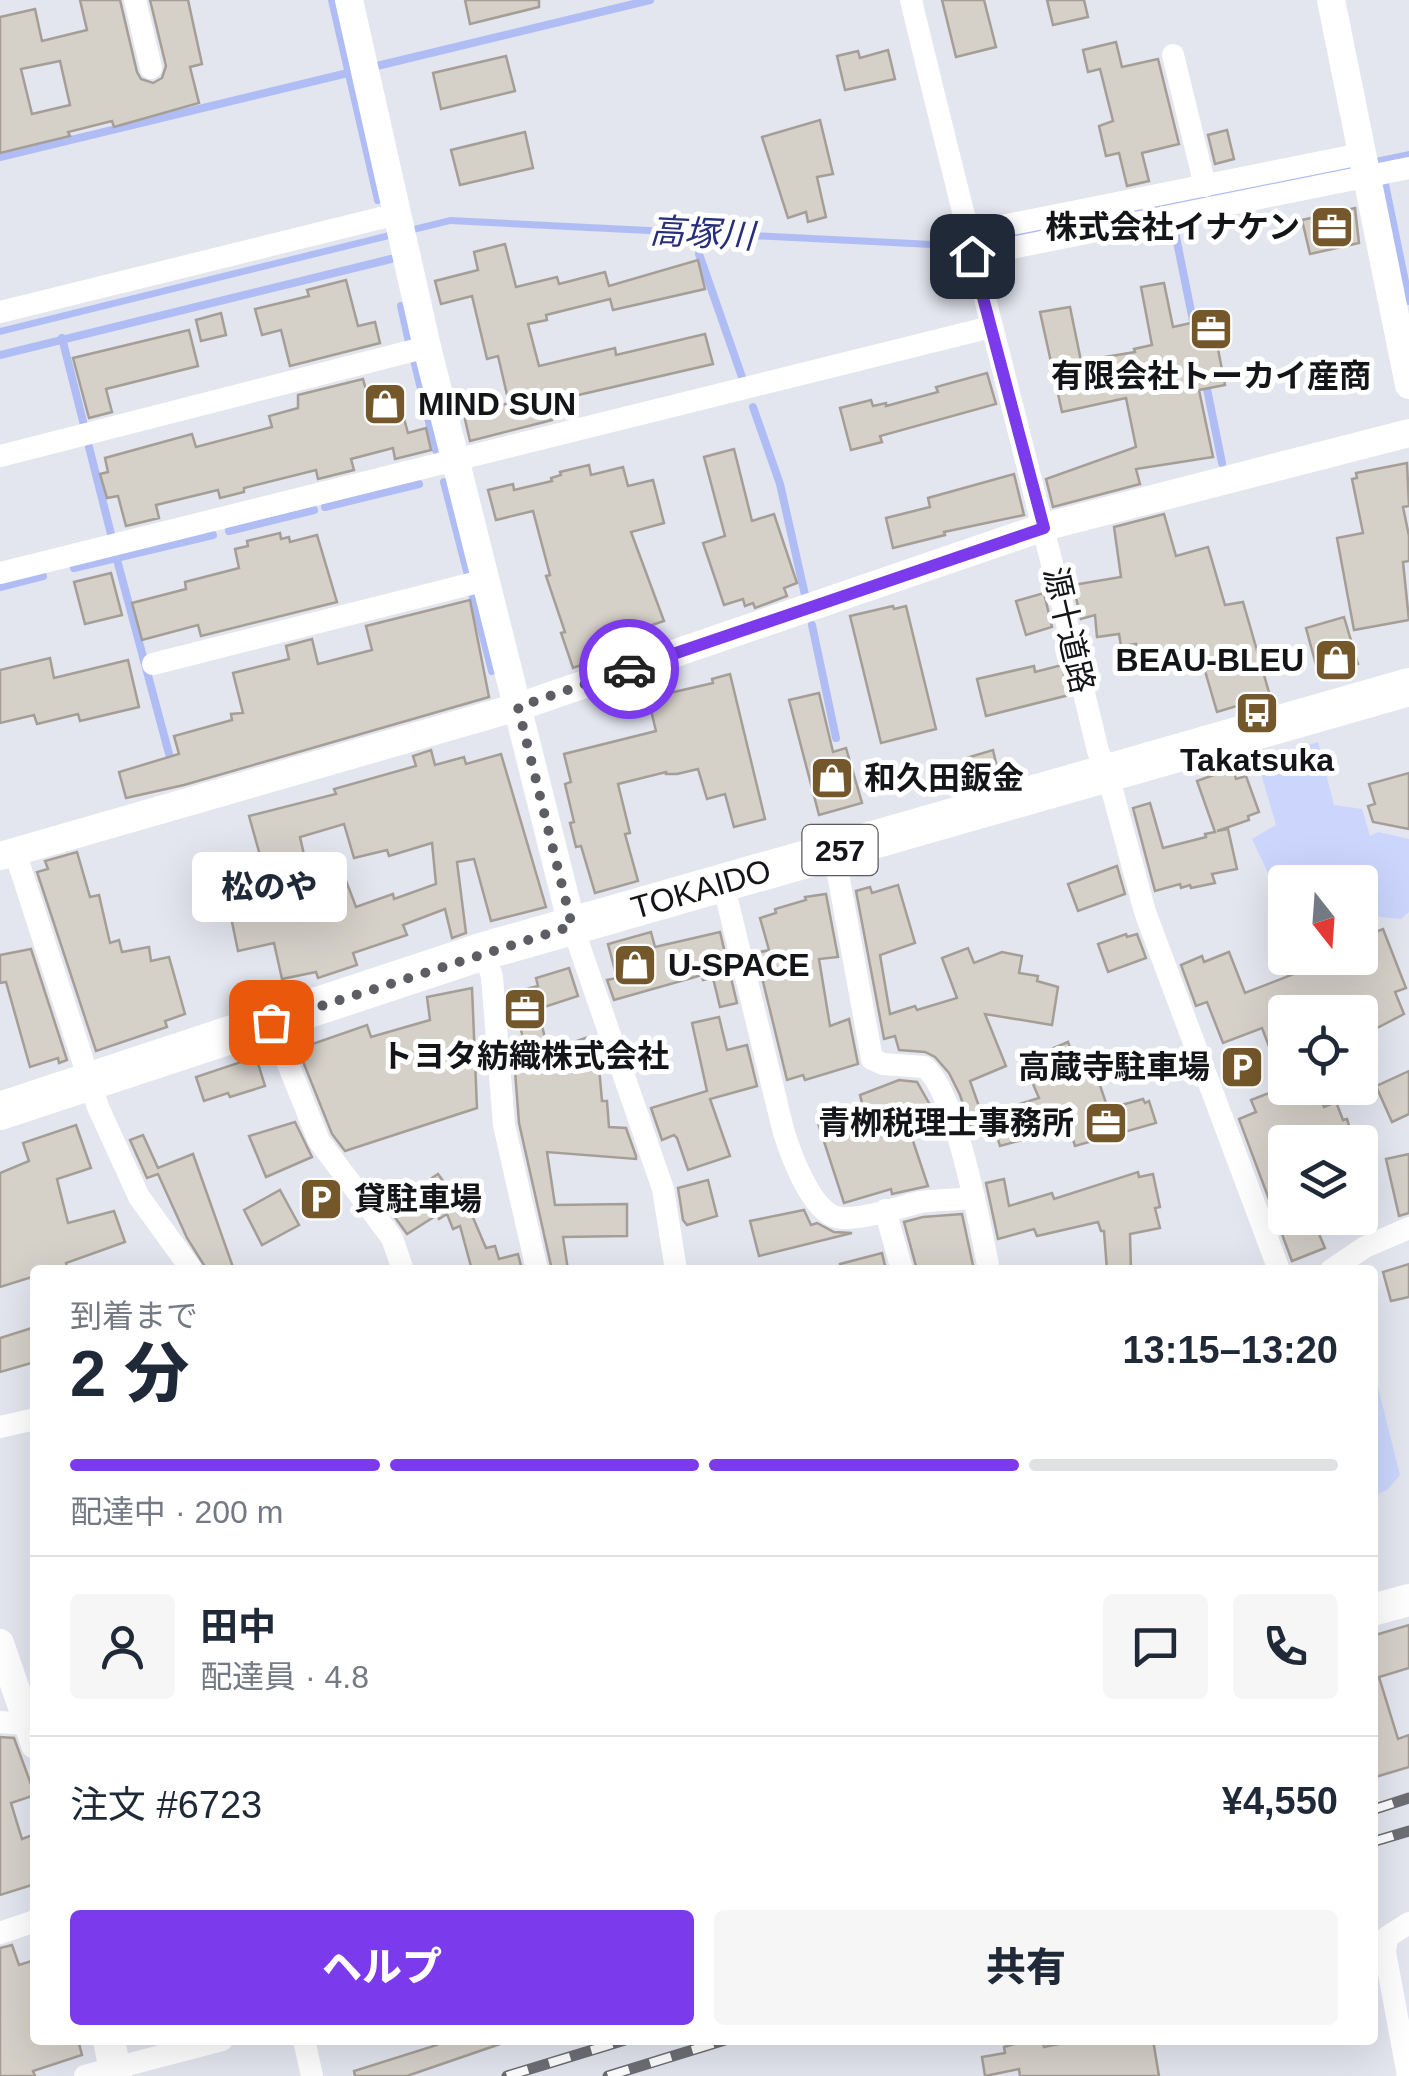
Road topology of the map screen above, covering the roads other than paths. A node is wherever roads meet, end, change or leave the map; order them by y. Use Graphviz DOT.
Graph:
graph roads {
  1 [pos="134,0"];
  2 [pos="349,0"];
  3 [pos="911,0"];
  4 [pos="1331,0"];
  5 [pos="1173,54"];
  6 [pos="151,68"];
  7 [pos="1363,165"];
  8 [pos="1409,168"];
  9 [pos="1205,186"];
  10 [pos="400,226"];
  11 [pos="970,245"];
  12 [pos="0,312"];
  13 [pos="991,328"];
  14 [pos="427,347"];
  15 [pos="1409,384"];
  16 [pos="1409,433"];
  17 [pos="0,456"];
  18 [pos="456,462"];
  19 [pos="1044,528"];
  20 [pos="0,573"];
  21 [pos="486,580"];
  22 [pos="154,664"];
  23 [pos="1409,688"];
  24 [pos="518,707"];
  25 [pos="1108,775"];
  26 [pos="834,852"];
  27 [pos="8,854"];
  28 [pos="723,883"];
  29 [pos="572,926"];
  30 [pos="484,952"];
  31 [pos="271,1022"];
  32 [pos="89,1082"];
  33 [pos="0,1111"];
  34 [pos="974,1197"];
  35 [pos="886,1210"];
  36 [pos="1409,1228"];
  37 [pos="188,1265"];
  38 [pos="400,1265"];
  39 [pos="536,1265"];
  40 [pos="675,1265"];
  41 [pos="901,1265"];
  42 [pos="989,1265"];
  43 [pos="1277,1265"];
  44 [pos="1338,1265"];
  45 [pos="30,1419"];
  46 [pos="0,1427"];
  47 [pos="1409,1600"];
  48 [pos="1378,1608"];
  49 [pos="0,1642"];
  50 [pos="24,1729"];
  51 [pos="1409,1923"];
  52 [pos="30,1924"];
  53 [pos="0,1933"];
  54 [pos="199,2045"];
  55 [pos="305,2045"];
  56 [pos="106,2065"];
  57 [pos="312,2076"];
  58 [pos="1408,2076"];
  1 -- 6 [label="street"];
  2 -- 10 [label="street"];
  3 -- 11 [label="street, 源十道路"];
  4 -- 7 [label="street"];
  5 -- 9 [label="street"];
  7 -- 8 [label="street"];
  7 -- 9 [label="street"];
  7 -- 11 [label="street"];
  7 -- 15 [label="street"];
  9 -- 11 [label="street"];
  10 -- 12 [label="street"];
  10 -- 14 [label="street"];
  11 -- 13 [label="street, 源十道路"];
  13 -- 18 [label="street"];
  13 -- 19 [label="street, 源十道路"];
  14 -- 17 [label="street"];
  14 -- 18 [label="street"];
  16 -- 19 [label="street"];
  18 -- 20 [label="street"];
  18 -- 21 [label="street"];
  19 -- 24 [label="street"];
  19 -- 25 [label="street, 源十道路"];
  21 -- 22 [label="street"];
  21 -- 24 [label="street"];
  23 -- 25 [label="highway, TOKAIDO / 257"];
  24 -- 27 [label="street"];
  24 -- 29 [label="street"];
  25 -- 26 [label="highway, TOKAIDO / 257"];
  25 -- 43 [label="street, 源十道路"];
  26 -- 28 [label="highway, TOKAIDO / 257"];
  26 -- 34 [label="street"];
  27 -- 32 [label="street"];
  28 -- 29 [label="highway, TOKAIDO / 257"];
  28 -- 35 [label="street"];
  29 -- 30 [label="highway, TOKAIDO / 257"];
  29 -- 40 [label="street"];
  30 -- 31 [label="highway, TOKAIDO / 257"];
  30 -- 39 [label="street"];
  31 -- 32 [label="highway, TOKAIDO / 257"];
  31 -- 38 [label="street"];
  32 -- 33 [label="highway, TOKAIDO / 257"];
  32 -- 37 [label="street"];
  34 -- 35 [label="street"];
  34 -- 42 [label="street"];
  35 -- 41 [label="street"];
  36 -- 44 [label="street"];
  45 -- 46 [label="street"];
  47 -- 48 [label="main road"];
  49 -- 50 [label="street"];
  51 -- 58 [label="street"];
  52 -- 53 [label="street"];
  54 -- 56 [label="street"];
  55 -- 57 [label="street"];
}
